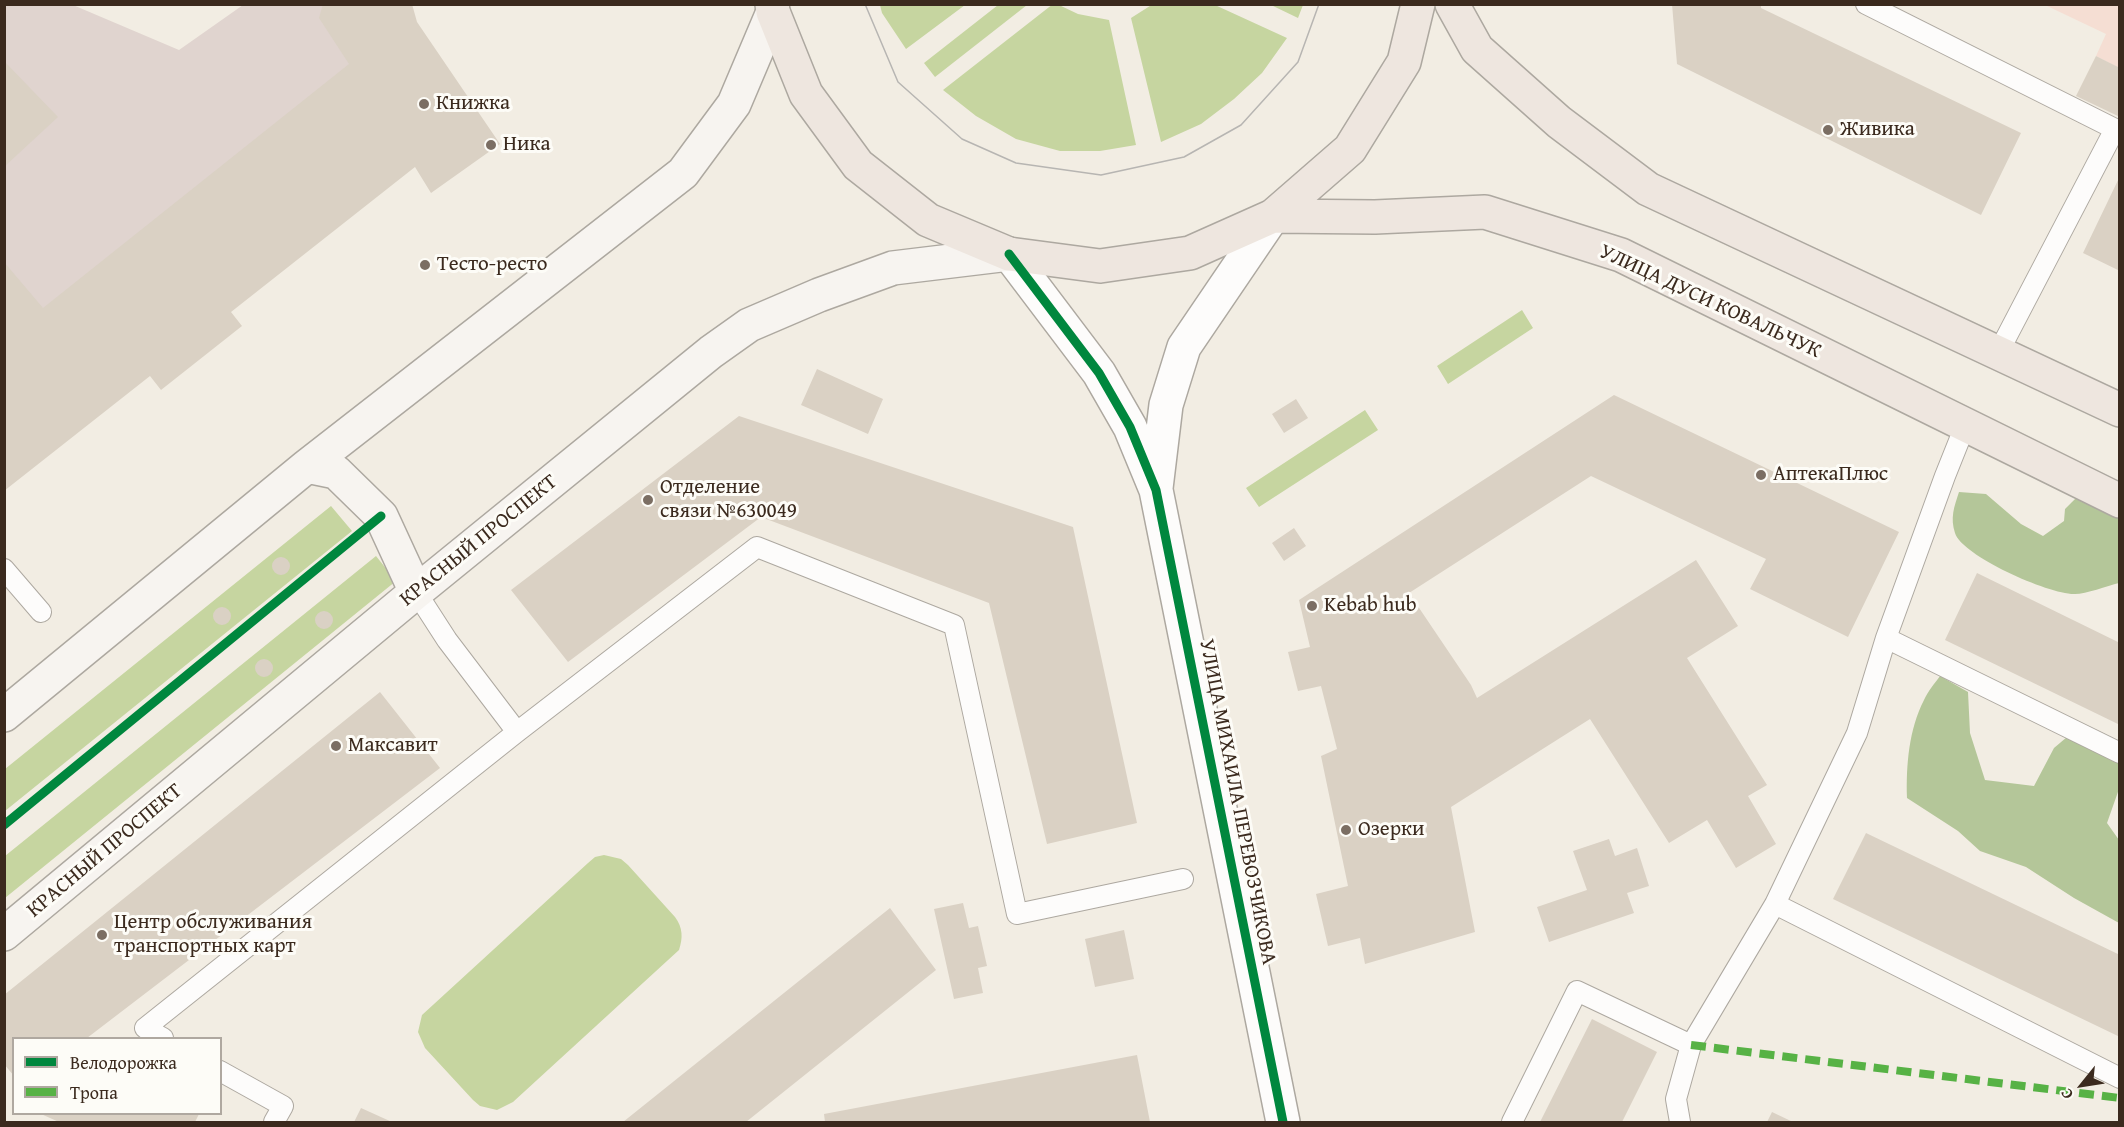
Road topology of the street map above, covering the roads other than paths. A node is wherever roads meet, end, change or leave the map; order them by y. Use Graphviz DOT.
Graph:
graph roads {
  1 [pos="1419,4"];
  2 [pos="1452,4"];
  3 [pos="1866,4"];
  4 [pos="773,8"];
  5 [pos="2117,130"];
  6 [pos="1273,216"];
  7 [pos="1009,254"];
  8 [pos="1998,353"];
  9 [pos="2120,410"];
  10 [pos="1965,426"];
  11 [pos="307,466"];
  12 [pos="1156,489"];
  13 [pos="2120,501"];
  14 [pos="4,569"];
  15 [pos="416,592"];
  16 [pos="41,612"];
  17 [pos="1886,638"];
  18 [pos="4,715"];
  19 [pos="517,732"];
  20 [pos="2120,753"];
  21 [pos="1183,879"];
  22 [pos="1775,904"];
  23 [pos="4,934"];
  24 [pos="161,1037"];
  25 [pos="1691,1045"];
  26 [pos="222,1072"];
  27 [pos="2120,1078"];
  28 [pos="274,1122"];
  29 [pos="1283,1122"];
  30 [pos="1512,1122"];
  31 [pos="1680,1122"];
  1 -- 6 [label="main road"];
  2 -- 8 [label="main road"];
  3 -- 5 [label="lane"];
  4 -- 7 [label="main road"];
  4 -- 11 [label="main road"];
  5 -- 8 [label="lane"];
  6 -- 7 [label="main road"];
  6 -- 10 [label="main road, УЛИЦА ДУСИ КОВАЛЬЧУК"];
  6 -- 12 [label="street"];
  7 -- 12 [label="street"];
  7 -- 15 [label="main road, КРАСНЫЙ ПРОСПЕКТ"];
  8 -- 9 [label="main road"];
  10 -- 13 [label="main road, УЛИЦА ДУСИ КОВАЛЬЧУК"];
  10 -- 17 [label="lane"];
  11 -- 15 [label="main road"];
  11 -- 18 [label="main road"];
  12 -- 29 [label="street, УЛИЦА МИХАИЛА ПЕРЕВОЗЧИКОВА"];
  14 -- 16 [label="lane"];
  15 -- 19 [label="lane"];
  15 -- 23 [label="main road, КРАСНЫЙ ПРОСПЕКТ"];
  17 -- 20 [label="lane"];
  17 -- 22 [label="lane"];
  19 -- 21 [label="lane"];
  19 -- 24 [label="lane"];
  22 -- 25 [label="lane"];
  22 -- 27 [label="lane"];
  25 -- 30 [label="lane"];
  25 -- 31 [label="lane"];
  26 -- 28 [label="lane"];
}
